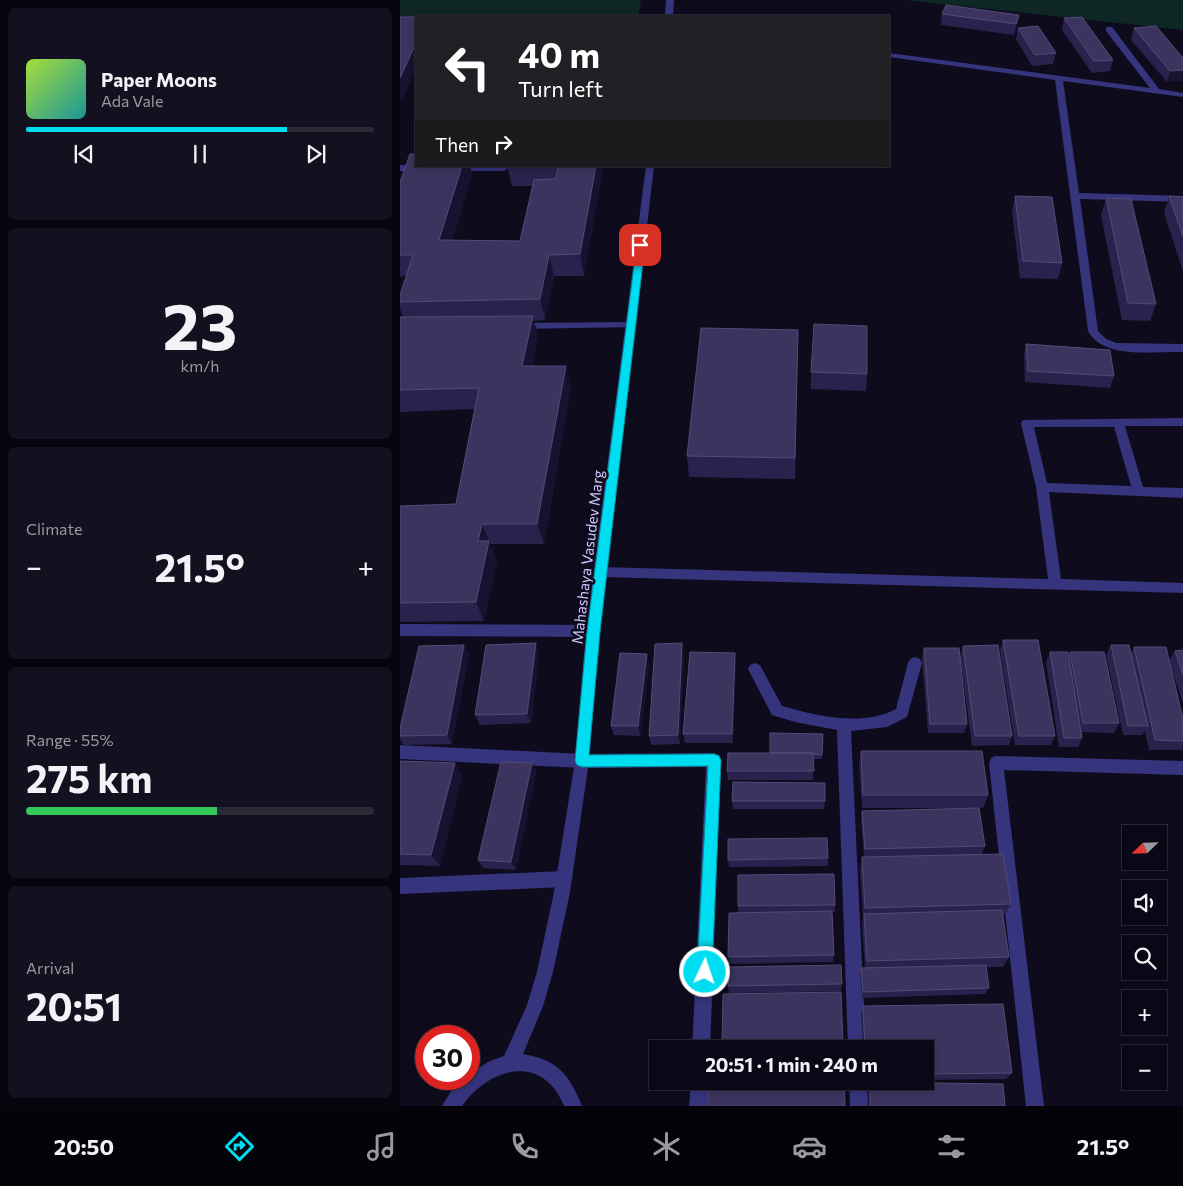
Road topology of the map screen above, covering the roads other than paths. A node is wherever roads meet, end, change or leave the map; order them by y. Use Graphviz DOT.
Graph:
graph roads {
  1 [pos="670,0"];
  2 [pos="668,15"];
  3 [pos="1109,29"];
  4 [pos="890,55"];
  5 [pos="1059,78"];
  6 [pos="1156,91"];
  7 [pos="1183,95"];
  8 [pos="650,167"];
  9 [pos="400,168"];
  10 [pos="504,168"];
  11 [pos="1076,196"];
  12 [pos="1183,199"];
  13 [pos="631,325"];
  14 [pos="505,326"];
  15 [pos="1183,348"];
  16 [pos="1118,422"];
  17 [pos="1183,422"];
  18 [pos="1042,487"];
  19 [pos="1139,492"];
  20 [pos="1183,493"];
  21 [pos="601,572"];
  22 [pos="1055,584"];
  23 [pos="1183,588"];
  24 [pos="400,630"];
  25 [pos="594,632"];
  26 [pos="916,663"];
  27 [pos="755,669"];
  28 [pos="844,725"];
  29 [pos="400,752"];
  30 [pos="582,761"];
  31 [pos="1183,768"];
  32 [pos="564,879"];
  33 [pos="400,886"];
  34 [pos="701,1040"];
  35 [pos="857,1040"];
  36 [pos="510,1063"];
  37 [pos="699,1090"];
  38 [pos="858,1090"];
  39 [pos="451,1106"];
  40 [pos="573,1106"];
  41 [pos="698,1106"];
  42 [pos="859,1106"];
  43 [pos="1035,1106"];
  1 -- 2 [label="street"];
  3 -- 6 [label="street"];
  4 -- 5 [label="street"];
  5 -- 6 [label="street"];
  5 -- 11 [label="street"];
  6 -- 7 [label="street"];
  8 -- 13 [label="street, Mahashaya Vasudev Marg"];
  9 -- 10 [label="street"];
  11 -- 12 [label="street"];
  11 -- 15 [label="street"];
  13 -- 14 [label="street"];
  13 -- 21 [label="street, Mahashaya Vasudev Marg"];
  16 -- 17 [label="street"];
  16 -- 18 [label="street"];
  16 -- 19 [label="street"];
  18 -- 19 [label="street"];
  18 -- 22 [label="street"];
  19 -- 20 [label="street"];
  21 -- 22 [label="street"];
  21 -- 25 [label="street, Mahashaya Vasudev Marg"];
  22 -- 23 [label="street"];
  24 -- 25 [label="street"];
  25 -- 30 [label="street, Mahashaya Vasudev Marg"];
  26 -- 28 [label="street"];
  27 -- 28 [label="street"];
  28 -- 35 [label="street"];
  29 -- 30 [label="street"];
  30 -- 32 [label="street, Mahashaya Vasudev Marg"];
  30 -- 34 [label="street"];
  31 -- 43 [label="street"];
  32 -- 33 [label="street"];
  32 -- 36 [label="street, Mahashaya Vasudev Marg"];
  36 -- 39 [label="street"];
  36 -- 40 [label="street"];
  37 -- 41 [label="street"];
  38 -- 42 [label="street"];
}
